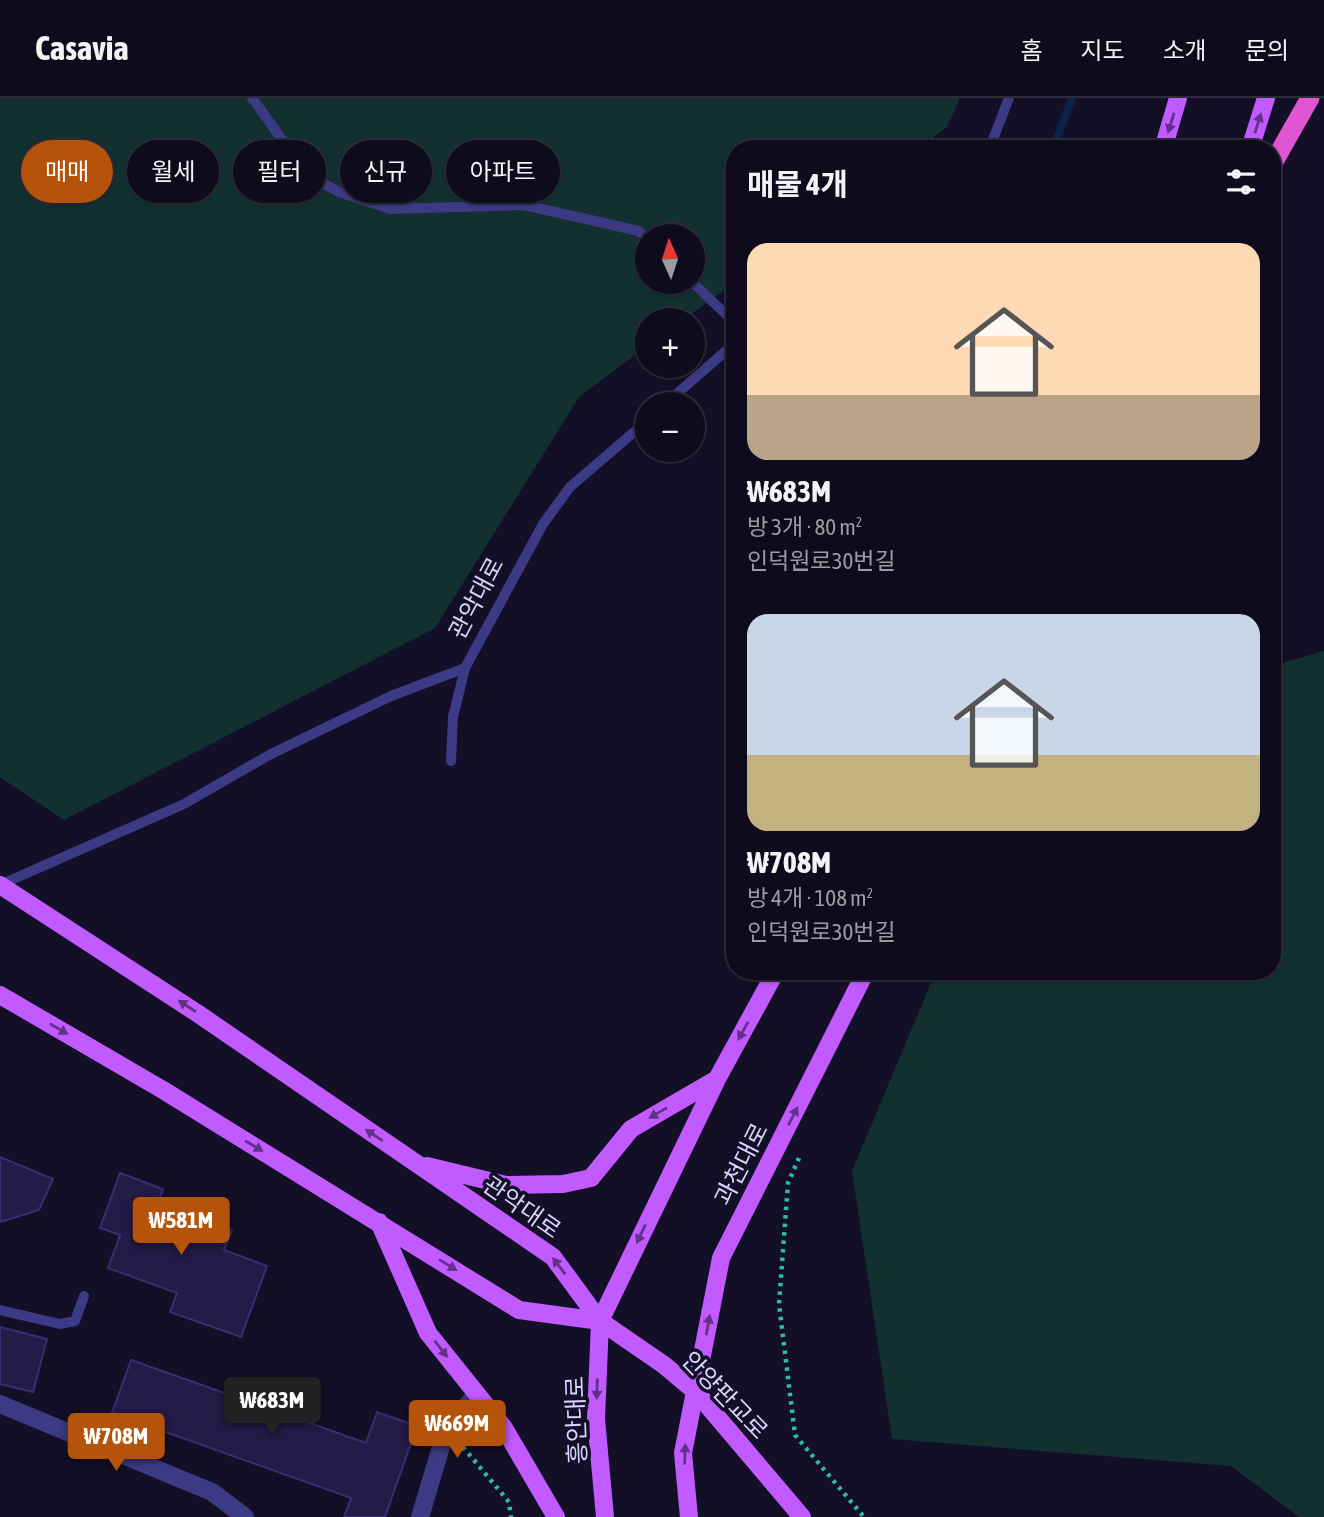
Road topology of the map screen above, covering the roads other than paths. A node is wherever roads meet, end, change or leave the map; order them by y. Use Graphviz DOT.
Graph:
graph roads {
  1 [pos="252,98"];
  2 [pos="1009,98"];
  3 [pos="1178,98"];
  4 [pos="1266,98"];
  5 [pos="1310,98"];
  6 [pos="993,140"];
  7 [pos="1166,140"];
  8 [pos="1253,140"];
  9 [pos="1281,149"];
  10 [pos="635,230"];
  11 [pos="705,294"];
  12 [pos="726,314"];
  13 [pos="726,351"];
  14 [pos="680,392"];
  15 [pos="635,432"];
  16 [pos="465,668"];
  17 [pos="451,761"];
  18 [pos="0,885"];
  19 [pos="771,980"];
  20 [pos="861,980"];
  21 [pos="0,995"];
  22 [pos="717,1079"];
  23 [pos="416,1164"];
  24 [pos="379,1222"];
  25 [pos="84,1296"];
  26 [pos="0,1310"];
  27 [pos="600,1321"];
  28 [pos="696,1392"];
  29 [pos="477,1394"];
  30 [pos="0,1404"];
  31 [pos="245,1517"];
  32 [pos="420,1517"];
  33 [pos="556,1517"];
  34 [pos="606,1517"];
  35 [pos="689,1517"];
  36 [pos="802,1517"];
  1 -- 10 [label="lane"];
  2 -- 6 [label="lane"];
  3 -- 7 [label="main road, one-way"];
  8 -- 4 [label="main road, one-way"];
  5 -- 9 [label="highway"];
  11 -- 12 [label="lane"];
  13 -- 14 [label="lane"];
  15 -- 16 [label="lane, 관악대로"];
  16 -- 17 [label="lane"];
  16 -- 18 [label="lane, 관악대로"];
  23 -- 18 [label="main road, 관악대로, one-way"];
  19 -- 22 [label="main road, one-way"];
  28 -- 20 [label="main road, 과천대로, one-way"];
  21 -- 24 [label="main road, one-way"];
  22 -- 23 [label="main road, one-way"];
  22 -- 27 [label="main road, one-way"];
  27 -- 23 [label="main road, 관악대로, one-way"];
  24 -- 27 [label="main road, one-way"];
  24 -- 29 [label="main road, one-way"];
  25 -- 26 [label="lane"];
  27 -- 28 [label="main road, 안양판교로"];
  27 -- 34 [label="main road, 흥안대로, one-way"];
  35 -- 28 [label="main road, one-way"];
  28 -- 36 [label="main road, 안양판교로"];
  29 -- 32 [label="street"];
  29 -- 33 [label="main road"];
  30 -- 31 [label="street"];
}
